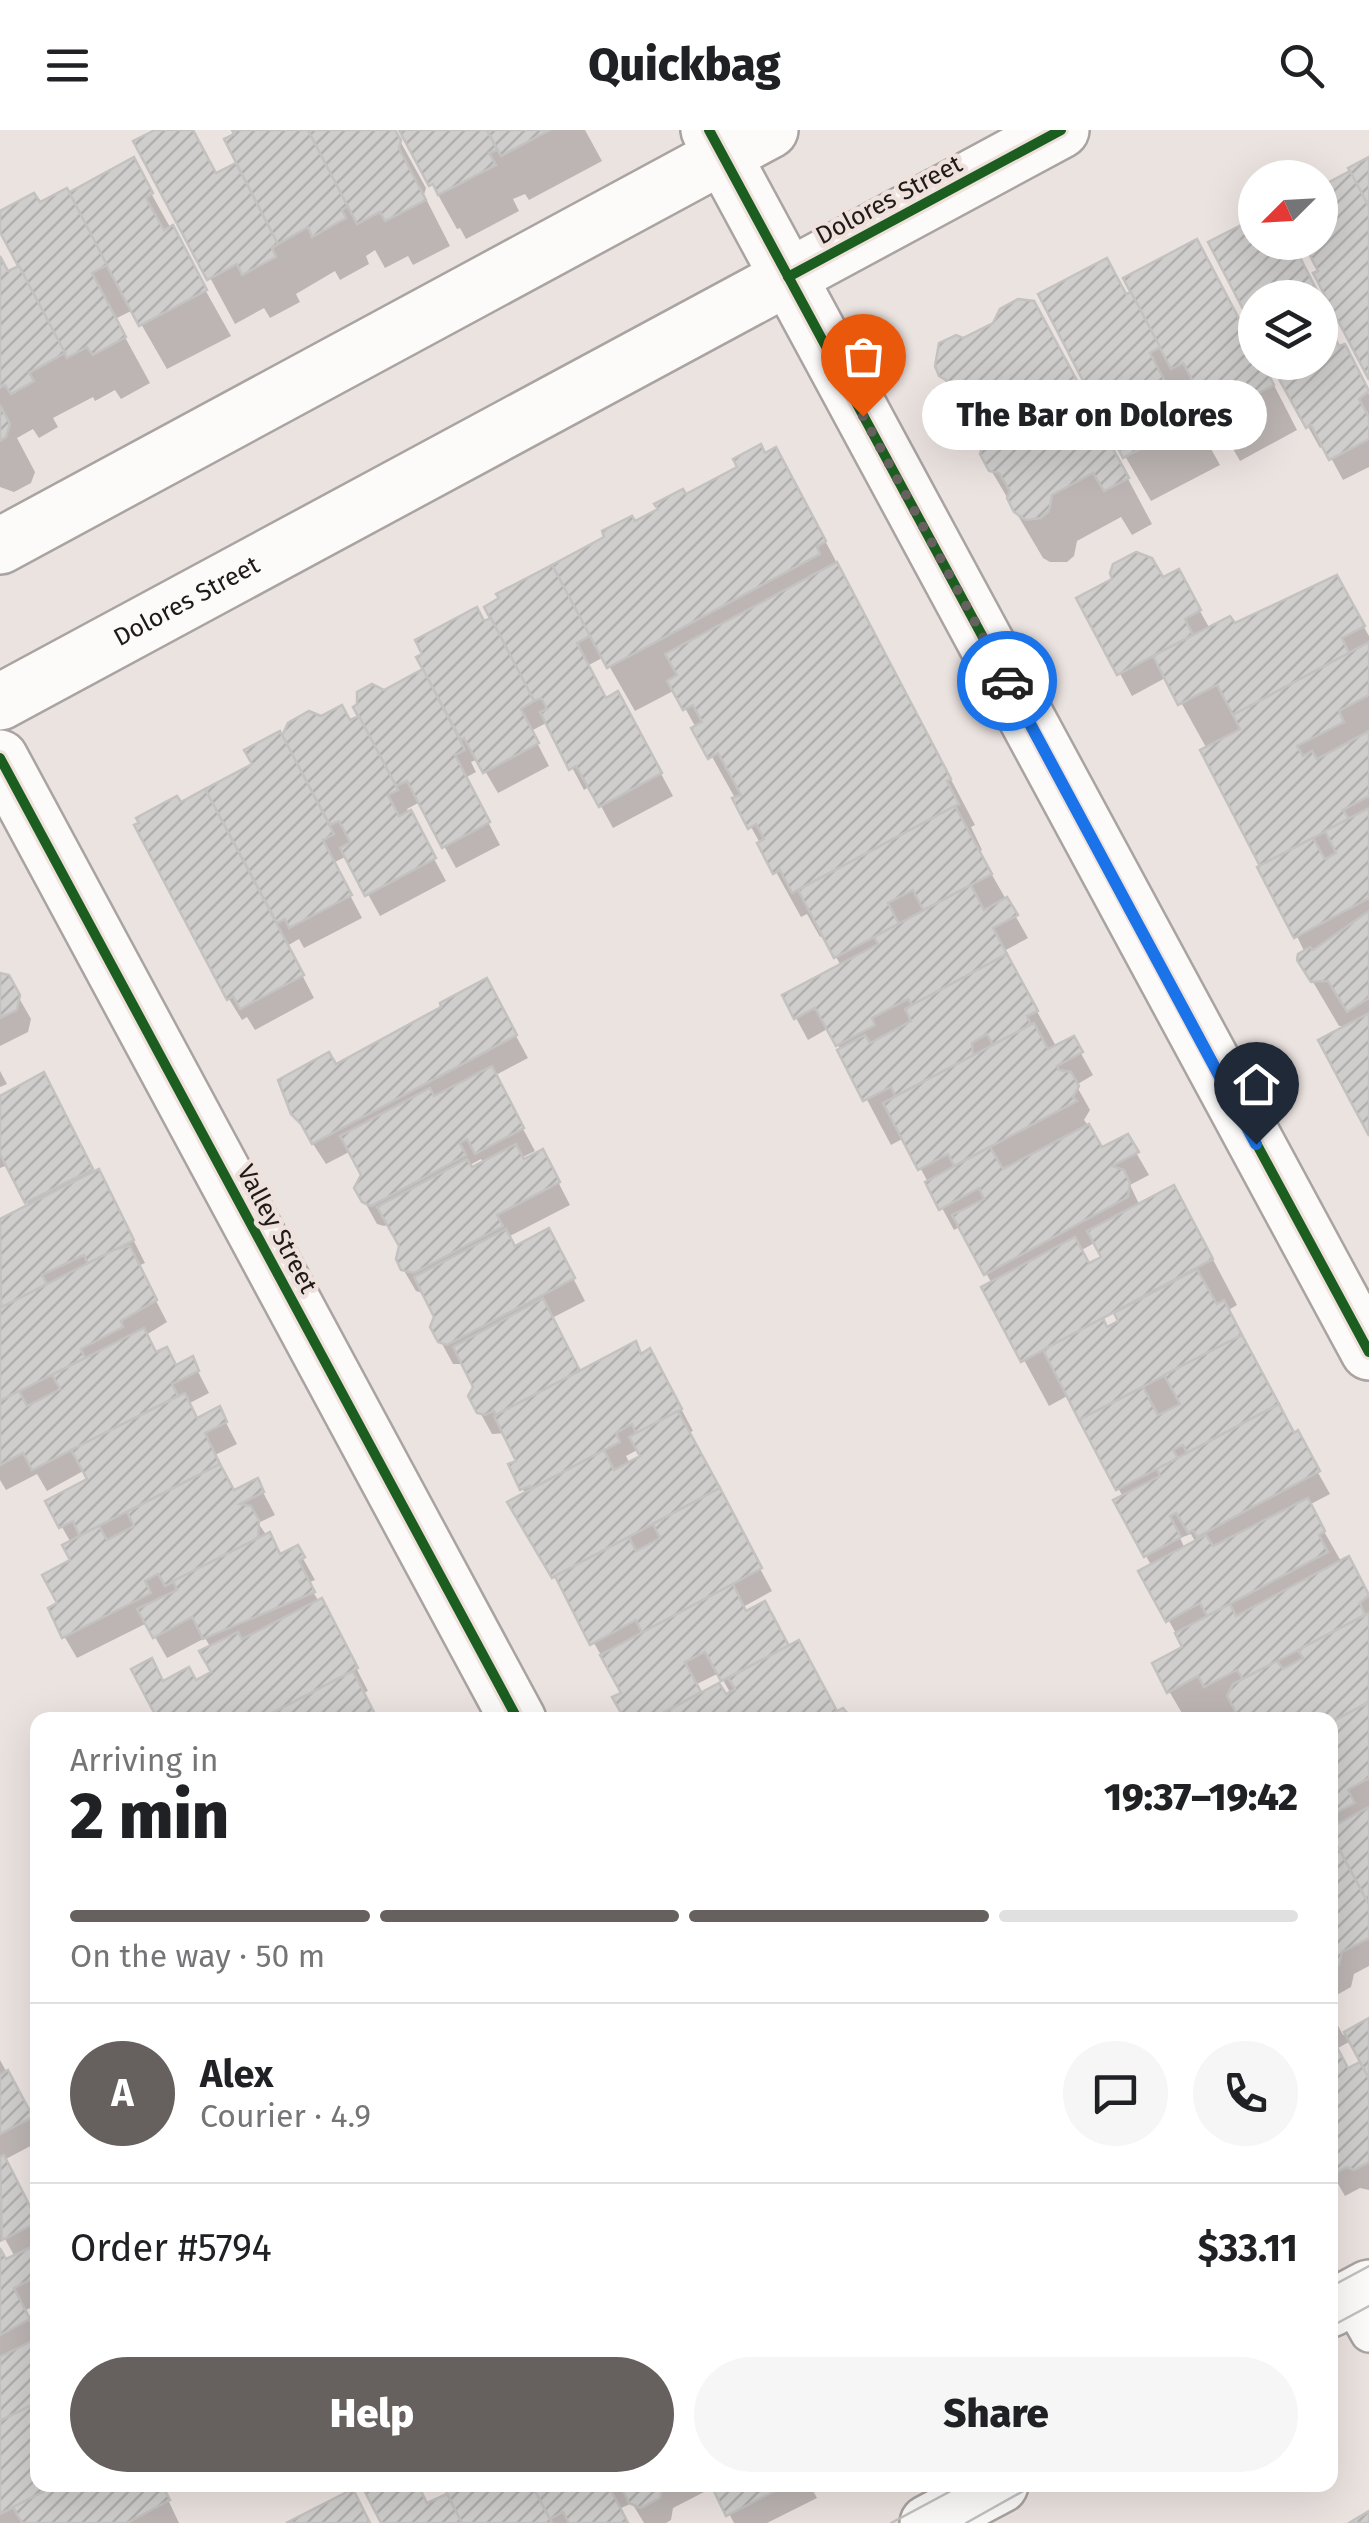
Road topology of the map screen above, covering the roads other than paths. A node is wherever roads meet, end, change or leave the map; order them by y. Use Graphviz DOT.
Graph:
graph roads {
  1 [pos="770,130"];
  2 [pos="1060,130"];
  3 [pos="716,143"];
  4 [pos="788,277"];
  5 [pos="0,546"];
  6 [pos="0,702"];
  7 [pos="0,758"];
  8 [pos="1369,1352"];
  9 [pos="514,1712"];
  10 [pos="984,2492"];
  11 [pos="939,2511"];
  1 -- 3 [label="street"];
  2 -- 4 [label="street, Dolores Street"];
  3 -- 4 [label="street"];
  3 -- 5 [label="street"];
  4 -- 6 [label="street, Dolores Street"];
  4 -- 8 [label="street"];
  7 -- 9 [label="street, Valley Street"];
  10 -- 11 [label="street"];
}
